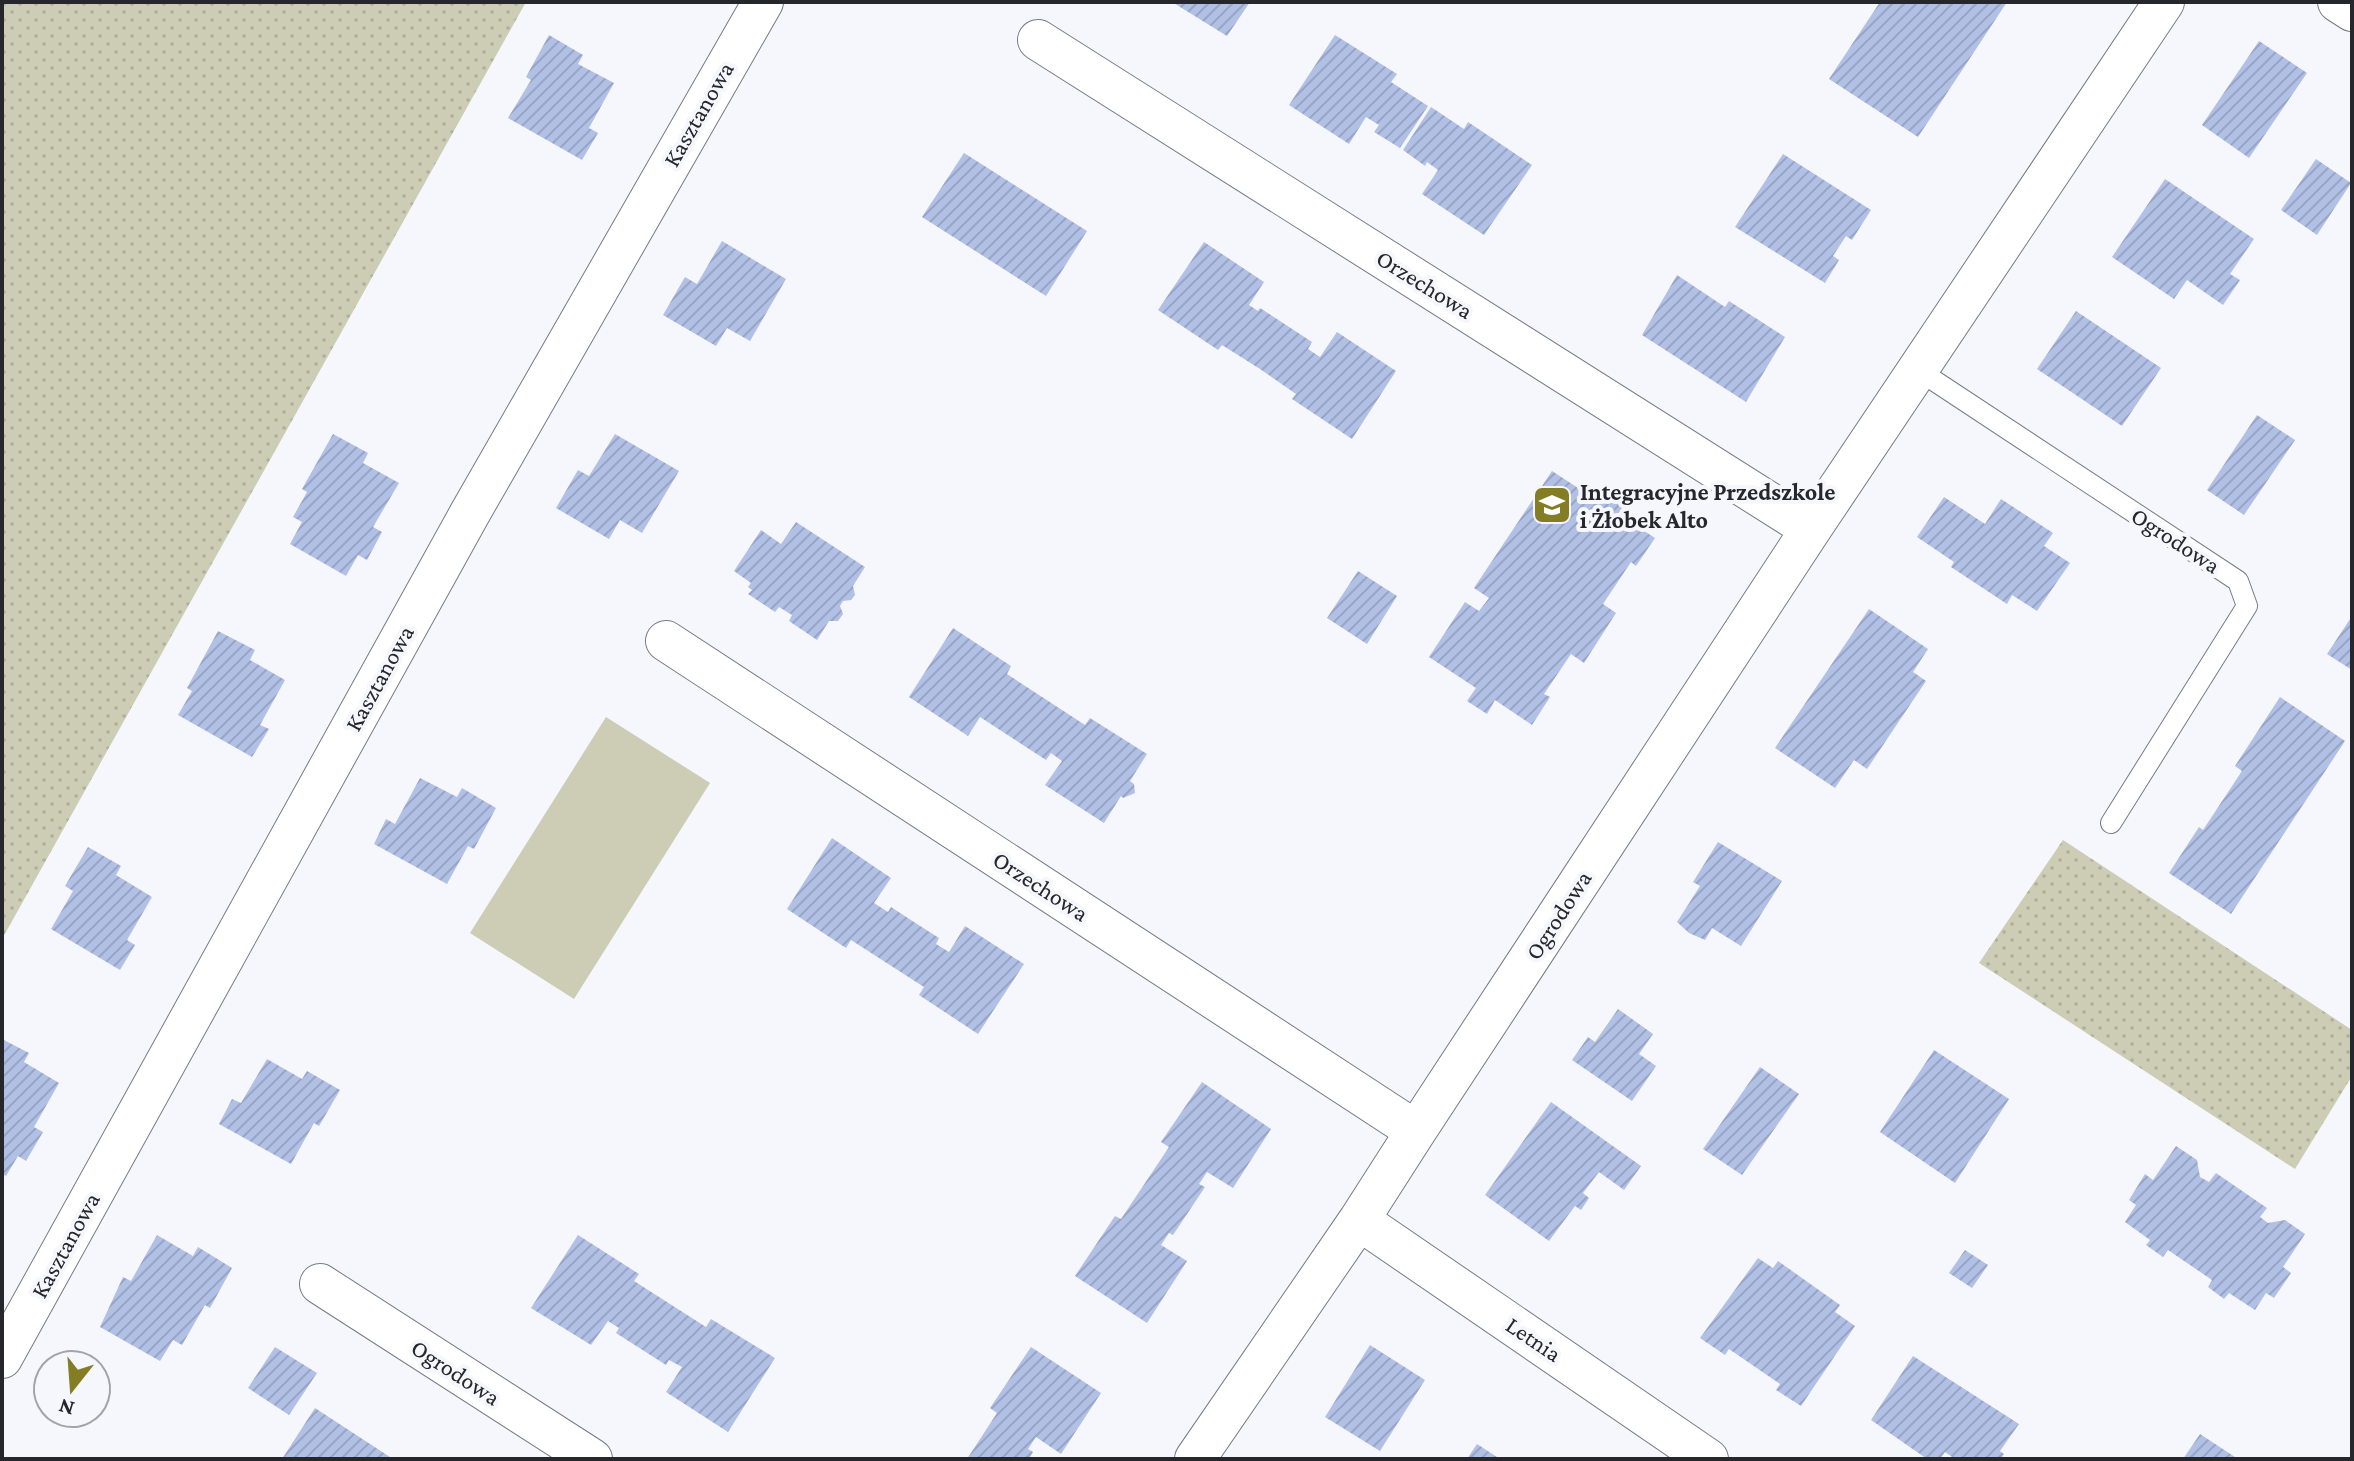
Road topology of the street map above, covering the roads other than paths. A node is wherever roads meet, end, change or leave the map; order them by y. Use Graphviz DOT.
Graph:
graph roads {
  1 [pos="763,2"];
  2 [pos="2164,2"];
  3 [pos="2338,2"];
  4 [pos="2352,11"];
  5 [pos="1038,40"];
  6 [pos="1918,370"];
  7 [pos="1811,529"];
  8 [pos="666,641"];
  9 [pos="2111,823"];
  10 [pos="1416,1131"];
  11 [pos="1359,1220"];
  12 [pos="320,1284"];
  13 [pos="2,1358"];
  14 [pos="592,1459"];
  15 [pos="1195,1459"];
  16 [pos="1708,1459"];
  1 -- 13 [label="street, Kasztanowa"];
  2 -- 6 [label="street, Ogrodowa"];
  3 -- 4 [label="street"];
  5 -- 7 [label="street, Orzechowa"];
  6 -- 7 [label="street, Ogrodowa"];
  6 -- 9 [label="lane, Ogrodowa"];
  7 -- 10 [label="street, Ogrodowa"];
  8 -- 10 [label="street, Orzechowa"];
  10 -- 11 [label="street, Ogrodowa"];
  11 -- 15 [label="street, Ogrodowa"];
  11 -- 16 [label="street, Letnia"];
  12 -- 14 [label="street, Ogrodowa"];
}
